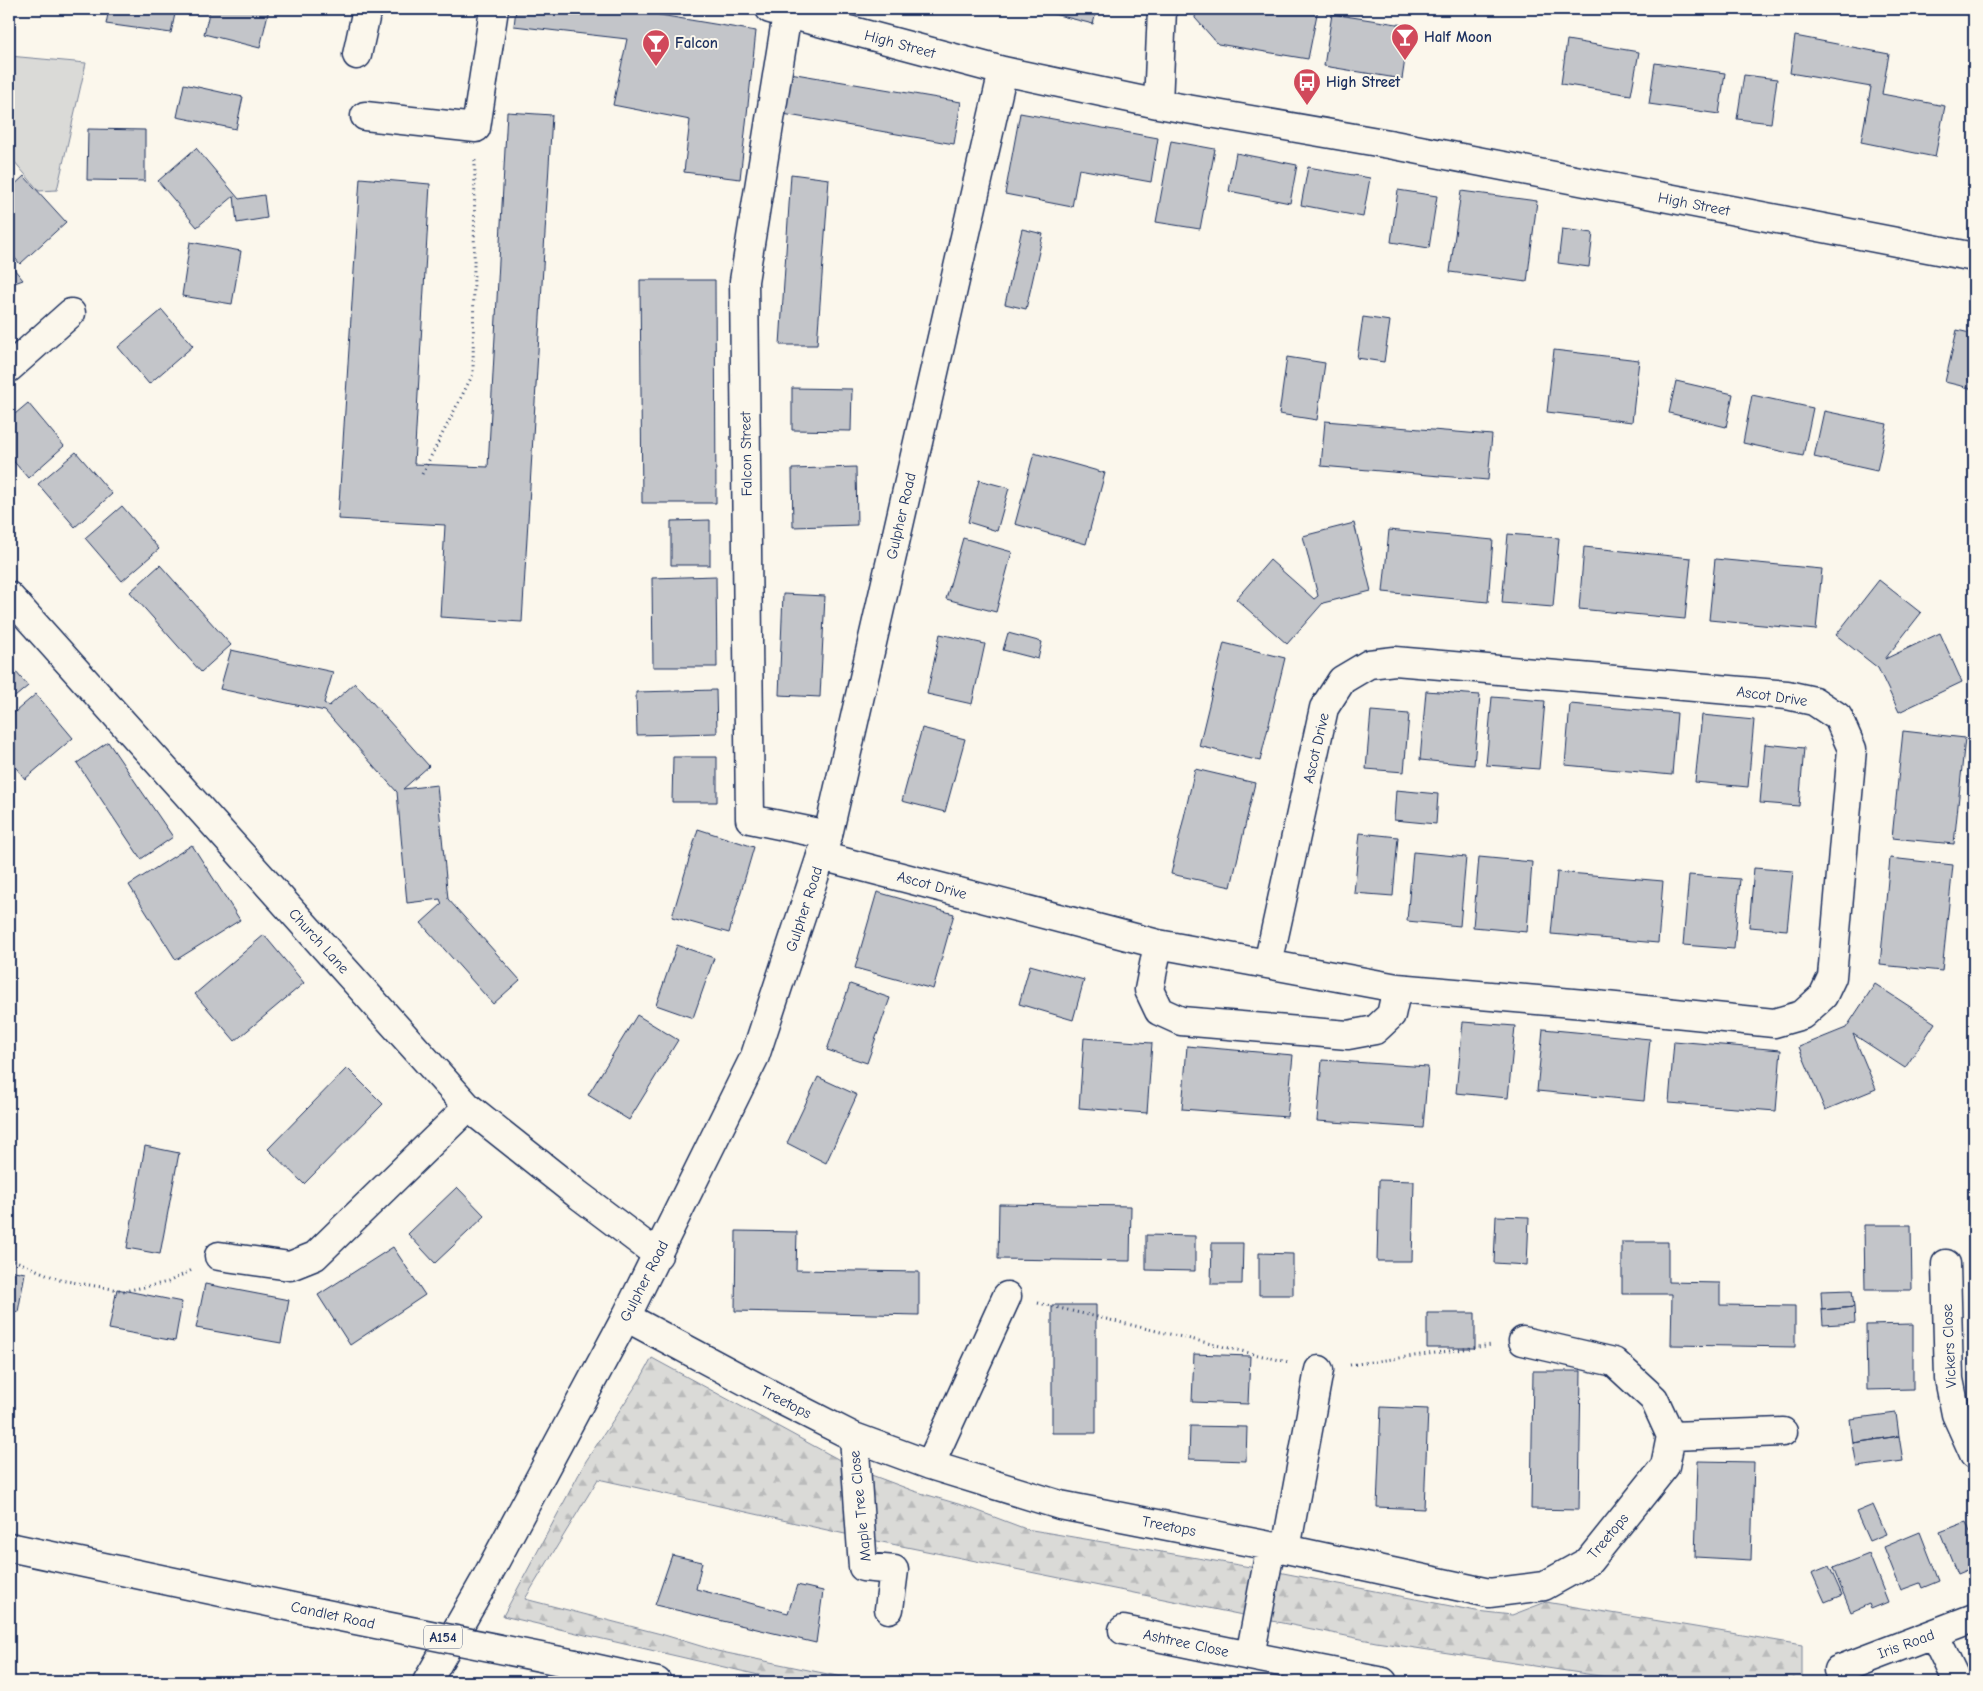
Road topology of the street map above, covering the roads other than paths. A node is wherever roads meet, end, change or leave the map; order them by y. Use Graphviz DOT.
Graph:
graph roads {
  1 [pos="367,9"];
  2 [pos="494,9"];
  3 [pos="1162,9"];
  4 [pos="778,11"];
  5 [pos="357,55"];
  6 [pos="1003,71"];
  7 [pos="1158,104"];
  8 [pos="365,116"];
  9 [pos="1974,257"];
  10 [pos="71,313"];
  11 [pos="9,368"];
  12 [pos="9,596"];
  13 [pos="824,846"];
  14 [pos="1158,944"];
  15 [pos="1268,964"];
  16 [pos="1397,988"];
  17 [pos="468,1107"];
  18 [pos="658,1255"];
  19 [pos="219,1256"];
  20 [pos="1946,1264"];
  21 [pos="1008,1296"];
  22 [pos="626,1317"];
  23 [pos="1523,1341"];
  24 [pos="1319,1370"];
  25 [pos="1784,1432"];
  26 [pos="1671,1436"];
  27 [pos="854,1437"];
  28 [pos="1974,1454"];
  29 [pos="930,1465"];
  30 [pos="9,1547"];
  31 [pos="1278,1547"];
  32 [pos="888,1609"];
  33 [pos="1974,1618"];
  34 [pos="1123,1630"];
  35 [pos="1934,1634"];
  36 [pos="1250,1656"];
  37 [pos="1838,1670"];
  38 [pos="427,1682"];
  39 [pos="656,1682"];
  40 [pos="1383,1682"];
  41 [pos="1957,1682"];
  1 -- 5 [label="street"];
  2 -- 8 [label="street"];
  3 -- 7 [label="street"];
  4 -- 6 [label="street, High Street"];
  4 -- 13 [label="street, Falcon Street"];
  6 -- 7 [label="street, High Street"];
  6 -- 13 [label="street, Gulpher Road"];
  7 -- 9 [label="street, High Street"];
  10 -- 11 [label="street"];
  12 -- 17 [label="street, Church Lane"];
  13 -- 14 [label="street, Ascot Drive"];
  13 -- 18 [label="street, Gulpher Road"];
  14 -- 15 [label="street, Ascot Drive"];
  14 -- 16 [label="street"];
  15 -- 16 [label="street, Ascot Drive"];
  15 -- 16 [label="street, Ascot Drive"];
  17 -- 18 [label="street, Church Lane"];
  17 -- 19 [label="street"];
  18 -- 22 [label="street, Gulpher Road"];
  20 -- 28 [label="street, Vickers Close"];
  21 -- 29 [label="street"];
  22 -- 27 [label="street, Treetops"];
  22 -- 38 [label="street, Gulpher Road"];
  23 -- 26 [label="street"];
  24 -- 31 [label="street, Ashtree Close"];
  25 -- 26 [label="street"];
  26 -- 31 [label="street, Treetops"];
  27 -- 29 [label="street, Treetops"];
  27 -- 32 [label="street, Maple Tree Close"];
  29 -- 31 [label="street, Treetops"];
  30 -- 39 [label="street, Candlet Road / A154, bridge"];
  31 -- 36 [label="street, Ashtree Close"];
  33 -- 35 [label="street, Iris Road"];
  34 -- 36 [label="street, Ashtree Close"];
  35 -- 37 [label="street, Iris Road"];
  35 -- 41 [label="street"];
  36 -- 40 [label="street, Ashtree Close"];
}
